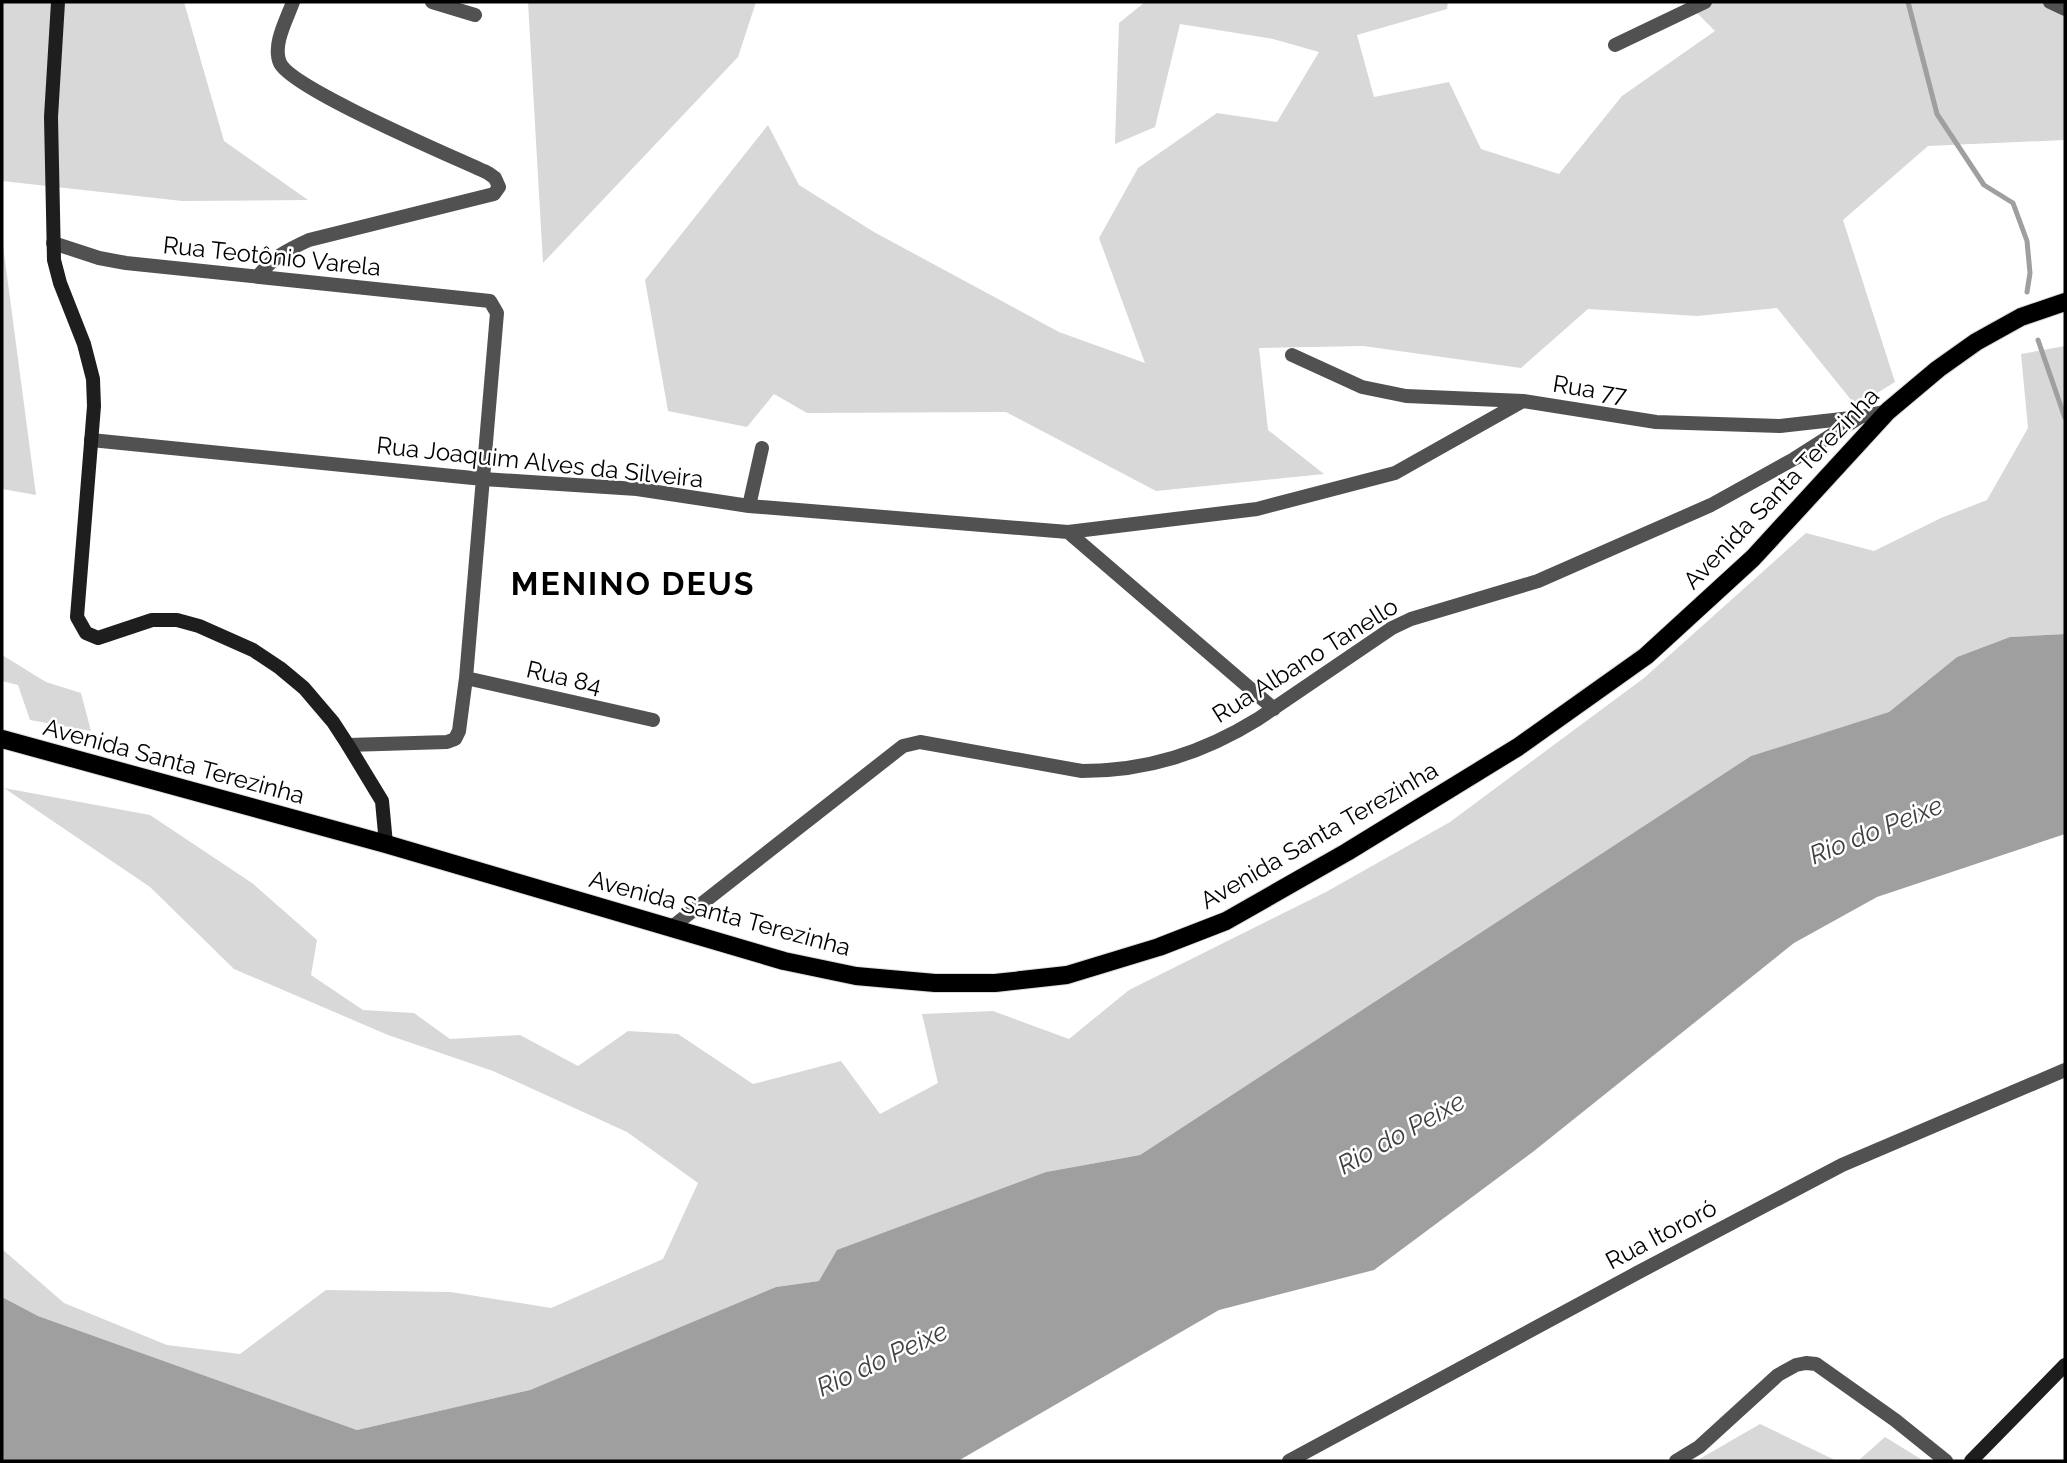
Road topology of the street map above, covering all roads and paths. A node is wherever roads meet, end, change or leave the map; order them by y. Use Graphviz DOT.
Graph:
graph roads {
  1 [pos="58,2"];
  2 [pos="293,2"];
  3 [pos="432,2"];
  4 [pos="1705,2"];
  5 [pos="2050,2"];
  6 [pos="2065,9"];
  7 [pos="475,15"];
  8 [pos="1615,45"];
  9 [pos="53,243"];
  10 [pos="258,276"];
  11 [pos="2065,302"];
  12 [pos="1292,355"];
  13 [pos="1523,401"];
  14 [pos="1888,411"];
  15 [pos="1860,417"];
  16 [pos="91,440"];
  17 [pos="762,448"];
  18 [pos="483,479"];
  19 [pos="749,506"];
  20 [pos="1068,532"];
  21 [pos="466,678"];
  22 [pos="1273,709"];
  23 [pos="653,720"];
  24 [pos="2,739"];
  25 [pos="348,745"];
  26 [pos="386,844"];
  27 [pos="672,927"];
  28 [pos="2065,1070"];
  29 [pos="2065,1365"];
  30 [pos="1289,1461"];
  31 [pos="1676,1461"];
  32 [pos="1946,1461"];
  33 [pos="1971,1461"];
  1 -- 9 [label="street"];
  2 -- 10 [label="street"];
  3 -- 7 [label="street"];
  4 -- 8 [label="street"];
  5 -- 6 [label="street"];
  9 -- 10 [label="street, Rua Teotônio Varela"];
  9 -- 16 [label="street"];
  10 -- 18 [label="street, Rua Teotônio Varela"];
  11 -- 14 [label="main road, Avenida Santa Terezinha"];
  12 -- 13 [label="street, Rua 77"];
  13 -- 15 [label="street, Rua 77"];
  13 -- 20 [label="street, Rua Joaquim Alves da Silveira"];
  14 -- 15 [label="street, Rua 77"];
  14 -- 27 [label="main road, Avenida Santa Terezinha"];
  15 -- 22 [label="street, Rua Albano Tanello"];
  16 -- 18 [label="street, Rua Joaquim Alves da Silveira"];
  16 -- 25 [label="street"];
  17 -- 19 [label="street"];
  18 -- 19 [label="street, Rua Joaquim Alves da Silveira"];
  18 -- 21 [label="street"];
  19 -- 20 [label="street, Rua Joaquim Alves da Silveira"];
  20 -- 22 [label="street"];
  21 -- 23 [label="street, Rua 84"];
  21 -- 25 [label="street"];
  22 -- 27 [label="street, Rua Albano Tanello"];
  24 -- 26 [label="main road, Avenida Santa Terezinha"];
  25 -- 26 [label="street"];
  26 -- 27 [label="main road, Avenida Santa Terezinha"];
  28 -- 30 [label="street, Rua Itororó"];
  29 -- 33 [label="street"];
  31 -- 32 [label="street"];
}
